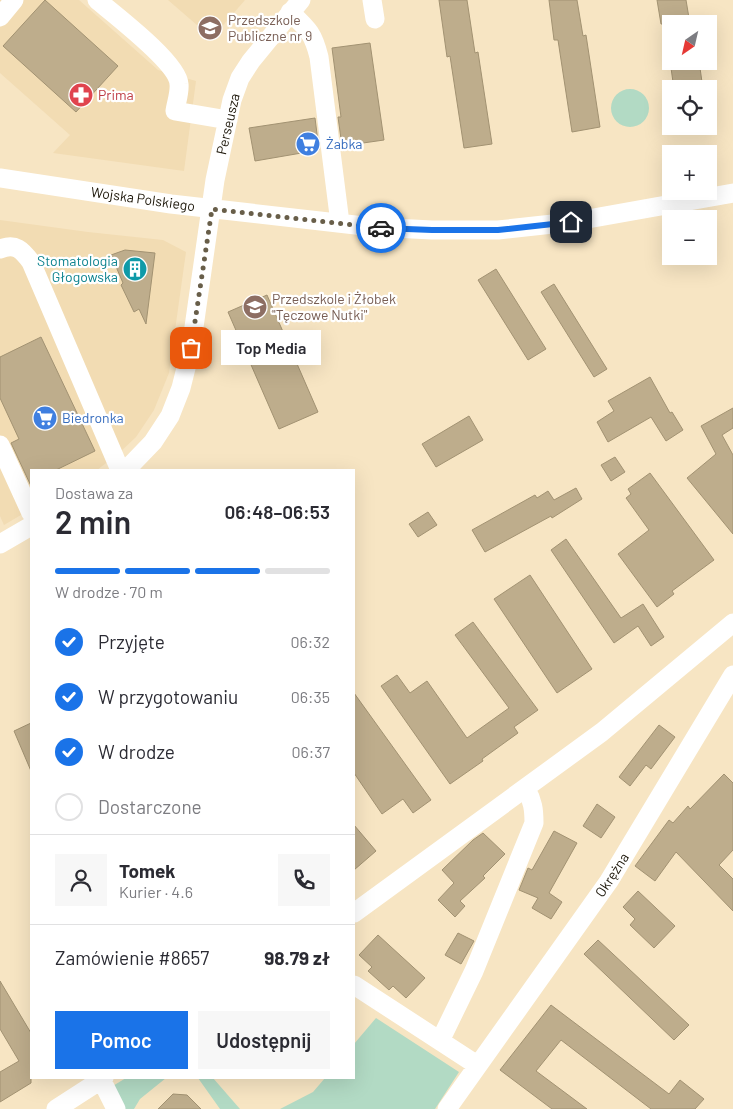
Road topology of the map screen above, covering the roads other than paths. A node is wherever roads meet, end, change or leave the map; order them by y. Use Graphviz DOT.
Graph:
graph roads {
  1 [pos="14,0"];
  2 [pos="97,0"];
  3 [pos="372,0"];
  4 [pos="296,6"];
  5 [pos="0,17"];
  6 [pos="375,19"];
  7 [pos="228,120"];
  8 [pos="0,178"];
  9 [pos="733,193"];
  10 [pos="212,209"];
  11 [pos="340,223"];
  12 [pos="0,249"];
  13 [pos="0,446"];
  14 [pos="120,469"];
  15 [pos="127,469"];
  16 [pos="30,511"];
  17 [pos="30,527"];
  18 [pos="0,544"];
  19 [pos="733,623"];
  20 [pos="733,675"];
  21 [pos="526,789"];
  22 [pos="355,912"];
  23 [pos="355,987"];
  24 [pos="440,1041"];
  25 [pos="477,1065"];
  26 [pos="101,1079"];
  27 [pos="102,1079"];
  28 [pos="56,1109"];
  29 [pos="116,1109"];
  30 [pos="447,1109"];
  1 -- 5 [label="street"];
  2 -- 7 [label="street"];
  3 -- 6 [label="street"];
  4 -- 7 [label="street, Perseusza"];
  4 -- 11 [label="street"];
  7 -- 10 [label="street, Perseusza"];
  8 -- 10 [label="street, Wojska Polskiego"];
  9 -- 11 [label="street, Wojska Polskiego"];
  10 -- 11 [label="street, Wojska Polskiego"];
  10 -- 15 [label="street, Perseusza"];
  12 -- 14 [label="street"];
  13 -- 16 [label="street"];
  17 -- 18 [label="street"];
  19 -- 21 [label="street"];
  20 -- 25 [label="street, Okrężna"];
  21 -- 22 [label="street"];
  21 -- 24 [label="street"];
  23 -- 24 [label="street"];
  24 -- 25 [label="street"];
  25 -- 30 [label="street, Okrężna"];
  26 -- 28 [label="street"];
  27 -- 29 [label="street"];
}
